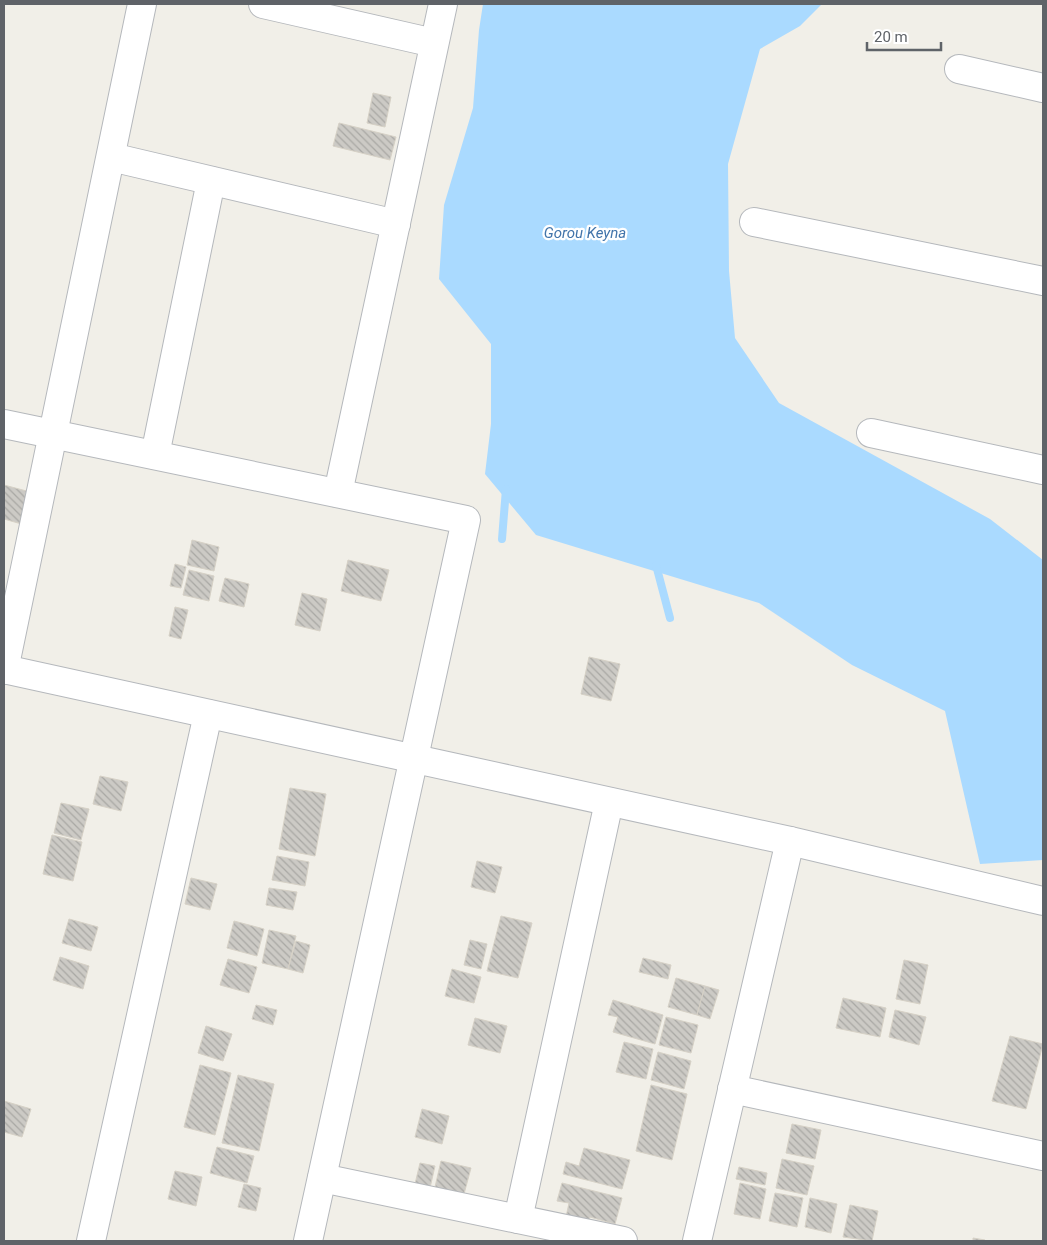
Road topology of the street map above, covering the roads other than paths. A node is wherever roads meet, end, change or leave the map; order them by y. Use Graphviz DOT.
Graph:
graph roads {
  1 [pos="142,4"];
  2 [pos="263,4"];
  3 [pos="442,4"];
  4 [pos="434,43"];
  5 [pos="959,69"];
  6 [pos="1043,88"];
  7 [pos="110,157"];
  8 [pos="211,181"];
  9 [pos="754,222"];
  10 [pos="396,224"];
  11 [pos="1043,281"];
  12 [pos="4,424"];
  13 [pos="53,434"];
  14 [pos="871,434"];
  15 [pos="155,456"];
  16 [pos="1043,470"];
  17 [pos="338,493"];
  18 [pos="4,669"];
  19 [pos="208,714"];
  20 [pos="414,759"];
  21 [pos="609,802"];
  22 [pos="790,841"];
  23 [pos="1043,901"];
  24 [pos="732,1090"];
  25 [pos="1043,1156"];
  26 [pos="322,1178"];
  27 [pos="518,1219"];
  28 [pos="91,1241"];
  29 [pos="308,1241"];
  30 [pos="623,1241"];
  31 [pos="697,1241"];
  1 -- 7 [label="street"];
  2 -- 4 [label="street"];
  3 -- 4 [label="street"];
  4 -- 10 [label="street"];
  5 -- 6 [label="street"];
  7 -- 8 [label="street"];
  7 -- 13 [label="street"];
  8 -- 10 [label="street"];
  8 -- 15 [label="street"];
  9 -- 11 [label="street"];
  10 -- 17 [label="street"];
  12 -- 13 [label="street"];
  13 -- 15 [label="street"];
  13 -- 18 [label="street"];
  14 -- 16 [label="street"];
  15 -- 17 [label="street"];
  17 -- 20 [label="street"];
  18 -- 19 [label="street"];
  19 -- 20 [label="street"];
  19 -- 28 [label="street"];
  20 -- 21 [label="street"];
  20 -- 26 [label="street"];
  21 -- 22 [label="street"];
  21 -- 27 [label="street"];
  22 -- 23 [label="street"];
  22 -- 24 [label="street"];
  24 -- 25 [label="street"];
  24 -- 31 [label="street"];
  26 -- 27 [label="street"];
  26 -- 29 [label="street"];
  27 -- 30 [label="street"];
}
